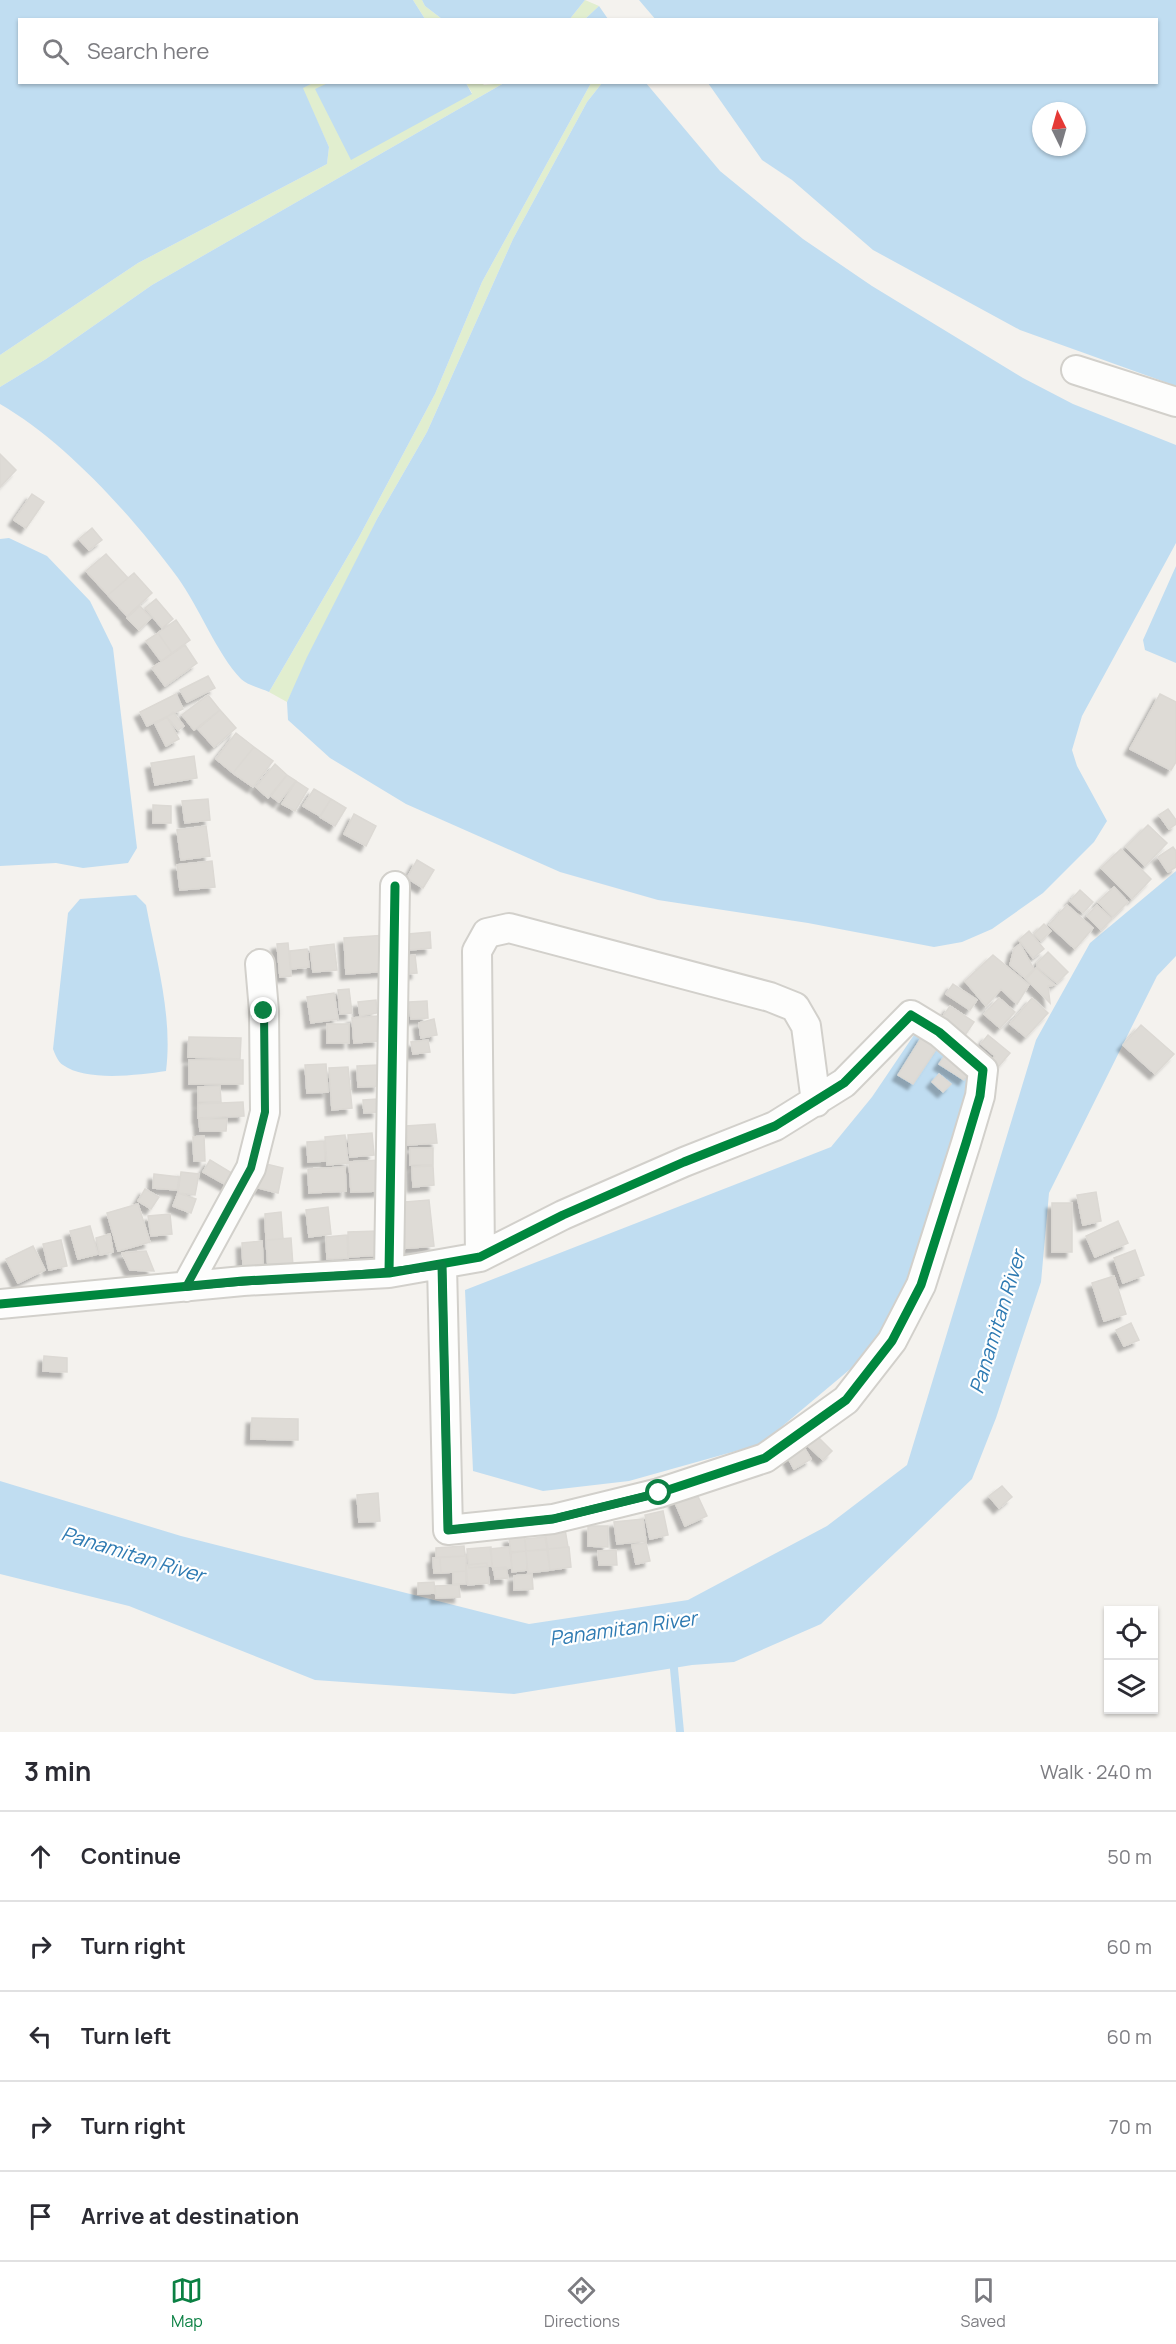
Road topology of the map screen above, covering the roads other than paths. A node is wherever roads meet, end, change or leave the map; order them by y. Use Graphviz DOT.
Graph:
graph roads {
  1 [pos="1076,370"];
  2 [pos="1176,402"];
  3 [pos="395,886"];
  4 [pos="260,964"];
  5 [pos="816,1102"];
  6 [pos="480,1257"];
  7 [pos="442,1265"];
  8 [pos="389,1273"];
  9 [pos="186,1287"];
  10 [pos="0,1304"];
  1 -- 2 [label="street"];
  3 -- 8 [label="street"];
  4 -- 9 [label="street"];
  5 -- 6 [label="street"];
  5 -- 6 [label="street"];
  5 -- 7 [label="street"];
  6 -- 7 [label="street"];
  7 -- 8 [label="street"];
  8 -- 9 [label="street"];
  9 -- 10 [label="street"];
}
